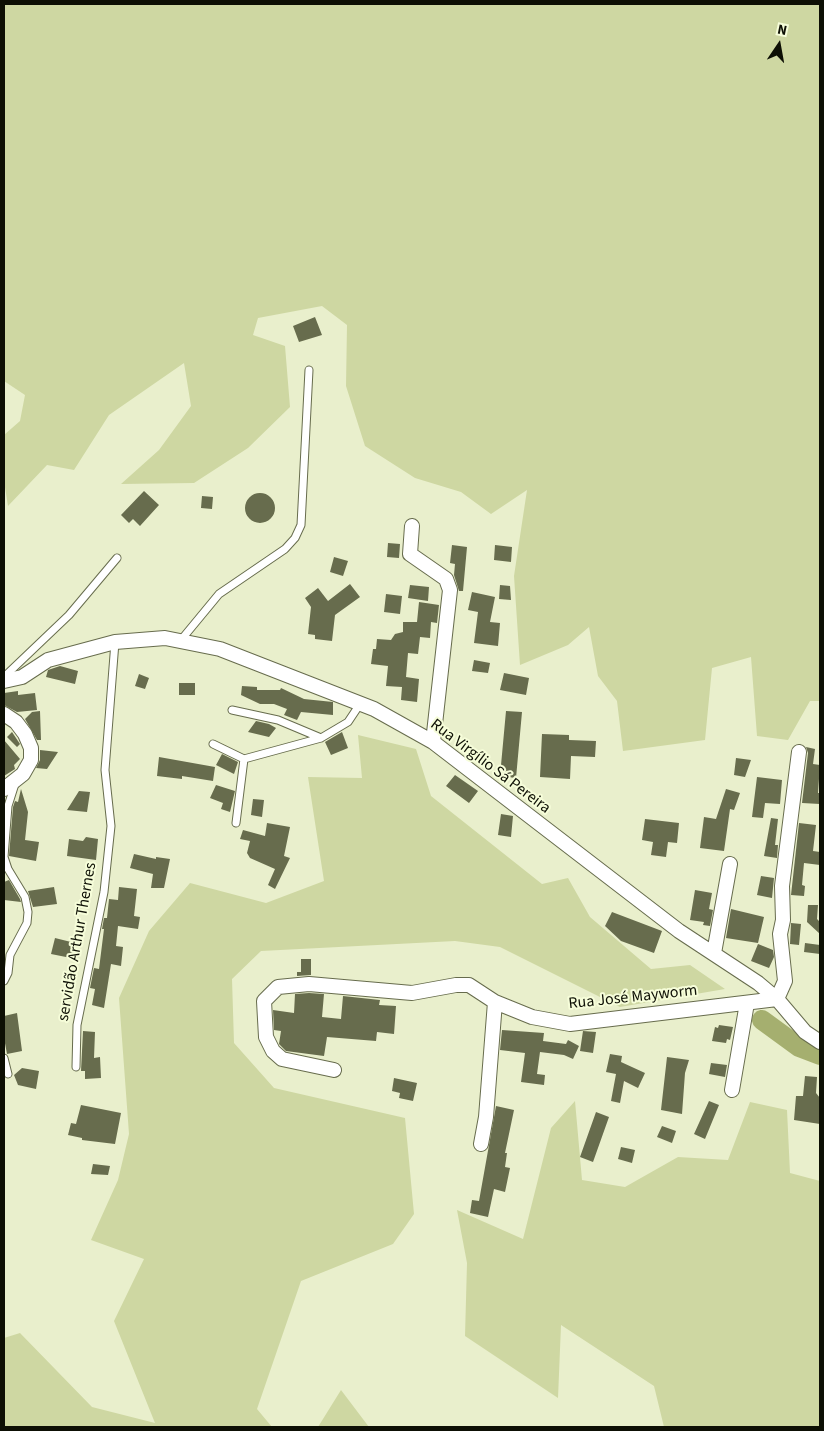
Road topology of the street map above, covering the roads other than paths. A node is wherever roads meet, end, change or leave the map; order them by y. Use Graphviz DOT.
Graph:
graph roads {
  1 [pos="309,370"];
  2 [pos="412,526"];
  3 [pos="117,558"];
  4 [pos="181,640"];
  5 [pos="115,642"];
  6 [pos="4,677"];
  7 [pos="4,681"];
  8 [pos="360,704"];
  9 [pos="232,710"];
  10 [pos="4,714"];
  11 [pos="321,738"];
  12 [pos="433,742"];
  13 [pos="213,744"];
  14 [pos="798,752"];
  15 [pos="244,759"];
  16 [pos="23,774"];
  17 [pos="4,789"];
  18 [pos="236,823"];
  19 [pos="730,864"];
  20 [pos="714,952"];
  21 [pos="4,981"];
  22 [pos="777,999"];
  23 [pos="495,1002"];
  24 [pos="747,1003"];
  25 [pos="820,1042"];
  26 [pos="4,1058"];
  27 [pos="76,1067"];
  28 [pos="334,1070"];
  29 [pos="8,1074"];
  30 [pos="732,1090"];
  31 [pos="481,1144"];
  1 -- 4 [label="lane"];
  2 -- 12 [label="street"];
  3 -- 6 [label="lane"];
  4 -- 5 [label="street, Rua Virgílio Sá Pereira"];
  4 -- 8 [label="street, Rua Virgílio Sá Pereira"];
  5 -- 7 [label="street, Rua Virgílio Sá Pereira"];
  5 -- 27 [label="lane, servidão Arthur Thernes"];
  8 -- 11 [label="lane"];
  8 -- 12 [label="street, Rua Virgílio Sá Pereira"];
  9 -- 11 [label="lane"];
  10 -- 16 [label="street"];
  11 -- 15 [label="lane"];
  12 -- 20 [label="street, Rua Virgílio Sá Pereira"];
  13 -- 15 [label="lane"];
  14 -- 22 [label="street"];
  15 -- 18 [label="lane"];
  16 -- 17 [label="street"];
  16 -- 21 [label="lane"];
  19 -- 20 [label="street"];
  20 -- 22 [label="street, Rua Virgílio Sá Pereira"];
  22 -- 24 [label="street, Rua José Mayworm"];
  22 -- 25 [label="street, Rua Virgílio Sá Pereira"];
  23 -- 24 [label="street, Rua José Mayworm"];
  23 -- 28 [label="street, Rua José Mayworm"];
  23 -- 31 [label="street"];
  24 -- 30 [label="street"];
  26 -- 29 [label="lane"];
}
